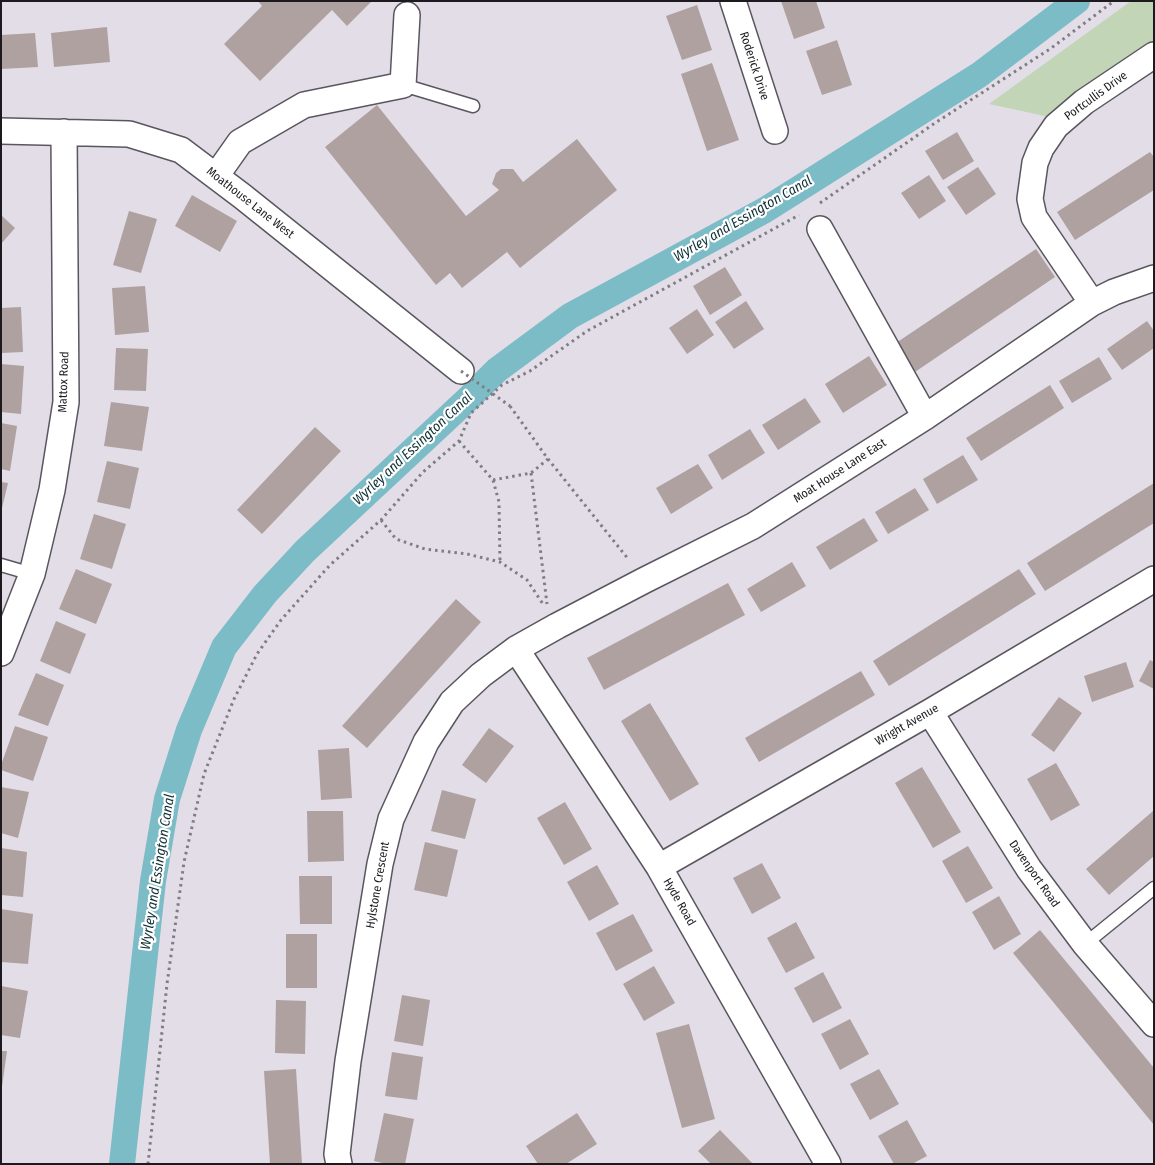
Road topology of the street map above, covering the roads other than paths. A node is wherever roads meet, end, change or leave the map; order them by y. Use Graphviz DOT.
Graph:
graph roads {
  1 [pos="733,1"];
  2 [pos="407,15"];
  3 [pos="1154,55"];
  4 [pos="403,85"];
  5 [pos="473,106"];
  6 [pos="1,131"];
  7 [pos="775,131"];
  8 [pos="64,132"];
  9 [pos="216,176"];
  10 [pos="814,215"];
  11 [pos="1154,278"];
  12 [pos="1092,302"];
  13 [pos="461,371"];
  14 [pos="925,416"];
  15 [pos="1,565"];
  16 [pos="32,574"];
  17 [pos="1154,579"];
  18 [pos="516,649"];
  19 [pos="1,653"];
  20 [pos="930,712"];
  21 [pos="659,867"];
  22 [pos="1154,888"];
  23 [pos="1085,944"];
  24 [pos="1154,1024"];
  25 [pos="339,1164"];
  26 [pos="828,1164"];
  1 -- 7 [label="street, Roderick Drive"];
  2 -- 4 [label="street"];
  3 -- 12 [label="street, Portcullis Drive"];
  4 -- 5 [label="lane"];
  4 -- 9 [label="street"];
  6 -- 8 [label="street, Moathouse Lane West"];
  8 -- 9 [label="street, Moathouse Lane West"];
  8 -- 16 [label="street, Mattox Road"];
  9 -- 13 [label="street, Moathouse Lane West"];
  10 -- 14 [label="street"];
  11 -- 12 [label="street, Moat House Lane East"];
  12 -- 14 [label="street, Moat House Lane East"];
  14 -- 18 [label="street, Moat House Lane East"];
  15 -- 16 [label="lane"];
  16 -- 19 [label="street, Mattox Road"];
  17 -- 20 [label="street, Wright Avenue"];
  18 -- 21 [label="street, Hyde Road"];
  18 -- 25 [label="street, Hylstone Crescent"];
  20 -- 21 [label="street, Wright Avenue"];
  20 -- 23 [label="street, Davenport Road"];
  21 -- 26 [label="street, Hyde Road"];
  22 -- 23 [label="lane"];
  23 -- 24 [label="street, Davenport Road"];
}
